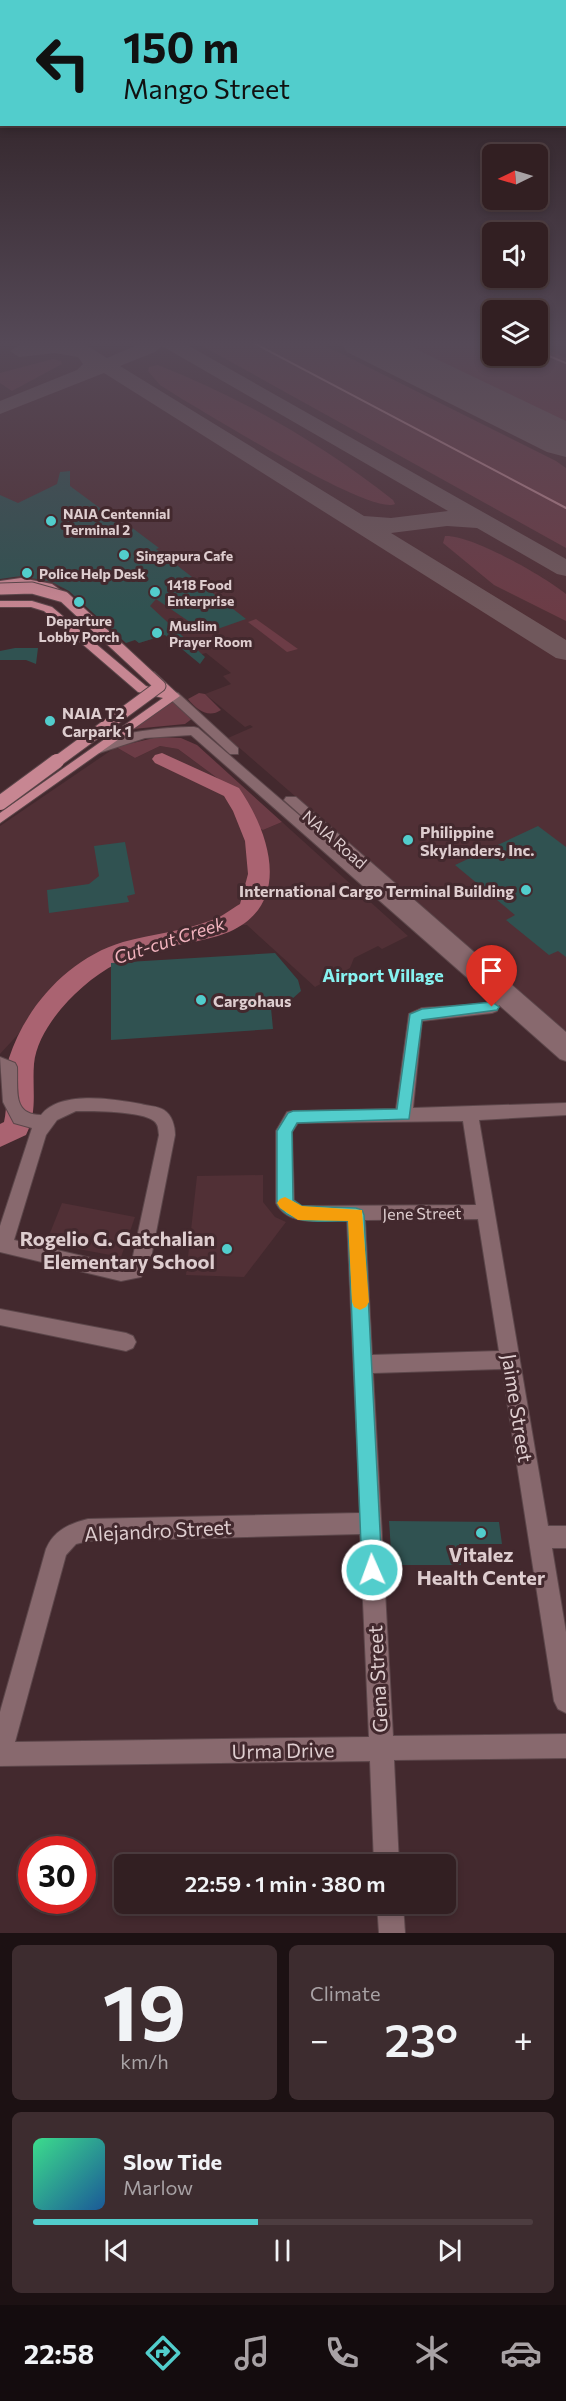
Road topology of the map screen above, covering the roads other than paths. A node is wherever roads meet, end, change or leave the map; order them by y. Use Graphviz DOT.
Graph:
graph roads {
  1 [pos="0,584"];
  2 [pos="0,589"];
  3 [pos="1,603"];
  4 [pos="84,612"];
  5 [pos="56,615"];
  6 [pos="132,656"];
  7 [pos="112,663"];
  8 [pos="142,689"];
  9 [pos="174,696"];
  10 [pos="145,715"];
  11 [pos="99,749"];
  12 [pos="0,803"];
  13 [pos="0,819"];
  14 [pos="492,1007"];
  15 [pos="566,1041"];
  16 [pos="566,1055"];
  17 [pos="0,1063"];
  18 [pos="566,1109"];
  19 [pos="470,1114"];
  20 [pos="404,1115"];
  21 [pos="44,1122"];
  22 [pos="487,1212"];
  23 [pos="356,1215"];
  24 [pos="1,1244"];
  25 [pos="0,1317"];
  26 [pos="126,1342"];
  27 [pos="511,1359"];
  28 [pos="363,1364"];
  29 [pos="370,1523"];
  30 [pos="538,1537"];
  31 [pos="566,1537"];
  32 [pos="566,1701"];
  33 [pos="566,1746"];
  34 [pos="380,1749"];
  35 [pos="0,1754"];
  36 [pos="386,1854"];
  37 [pos="391,1914"];
  38 [pos="392,1933"];
  1 -- 4 [label="main road"];
  2 -- 12 [label="main road, bridge"];
  3 -- 5 [label="main road"];
  4 -- 5 [label="main road"];
  4 -- 6 [label="main road"];
  5 -- 7 [label="main road"];
  6 -- 7 [label="main road"];
  6 -- 9 [label="main road"];
  7 -- 8 [label="main road"];
  8 -- 9 [label="main road"];
  8 -- 10 [label="main road"];
  9 -- 10 [label="main road, NAIA Road"];
  9 -- 15 [label="street, NAIA Road"];
  10 -- 11 [label="main road, NAIA Road"];
  11 -- 13 [label="main road, NAIA Road"];
  11 -- 16 [label="street, NAIA Road"];
  14 -- 20 [label="street"];
  17 -- 21 [label="street"];
  18 -- 19 [label="street"];
  19 -- 20 [label="street"];
  19 -- 22 [label="street, Jaime Street"];
  20 -- 23 [label="street, Jene Street"];
  21 -- 24 [label="street"];
  21 -- 24 [label="street"];
  22 -- 23 [label="street, Jene Street"];
  22 -- 27 [label="street, Jaime Street"];
  23 -- 28 [label="street, Gena Street"];
  25 -- 26 [label="street"];
  27 -- 28 [label="street"];
  27 -- 30 [label="street, Jaime Street"];
  28 -- 29 [label="street, Gena Street"];
  29 -- 34 [label="street, Gena Street"];
  29 -- 35 [label="street, Alejandro Street"];
  30 -- 31 [label="street"];
  30 -- 32 [label="street, Jaime Street"];
  33 -- 34 [label="street, Urma Drive"];
  34 -- 35 [label="street, Urma Drive"];
  34 -- 36 [label="street, Gena Street"];
  37 -- 38 [label="street"];
}
